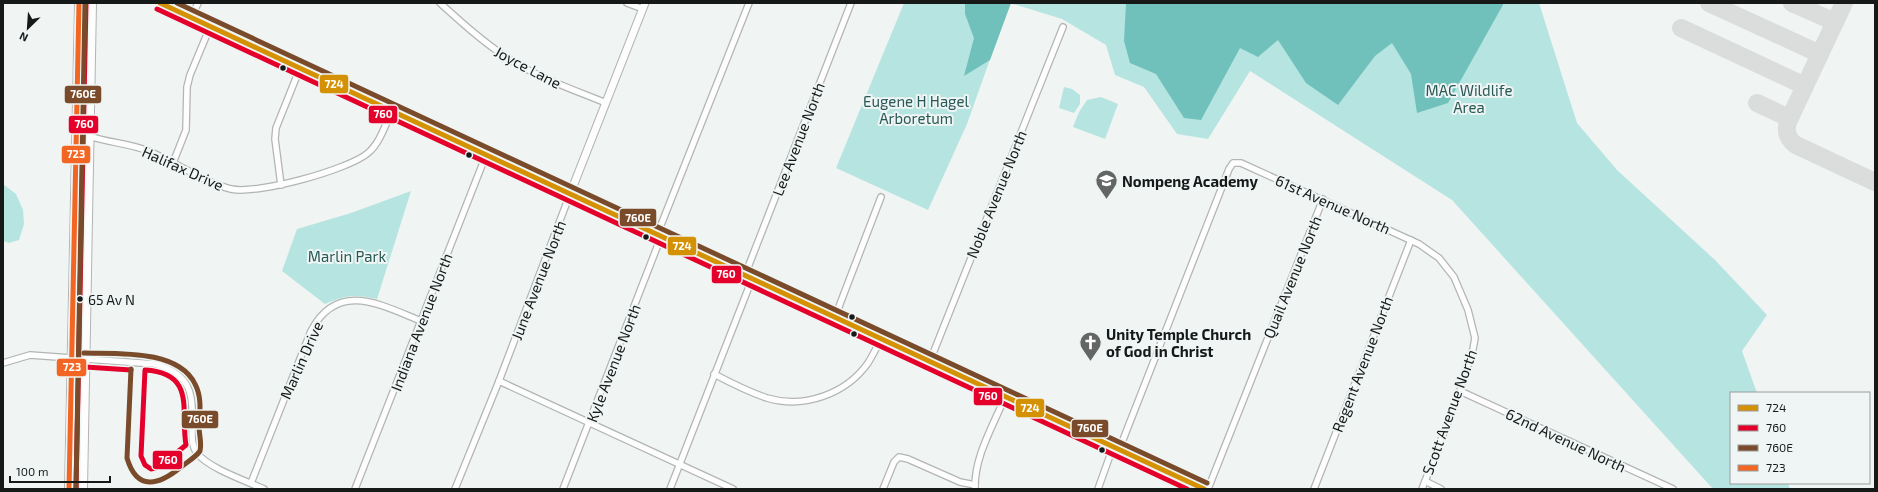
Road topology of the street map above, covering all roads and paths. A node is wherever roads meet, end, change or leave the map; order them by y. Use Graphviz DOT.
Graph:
graph roads {
  1 [pos="79,3"];
  2 [pos="92,3"];
  3 [pos="160,3"];
  4 [pos="198,3"];
  5 [pos="440,3"];
  6 [pos="627,3"];
  7 [pos="749,3"];
  8 [pos="851,3"];
  9 [pos="644,6"];
  10 [pos="191,18"];
  11 [pos="210,27"];
  12 [pos="1063,27"];
  13 [pos="300,68"];
  14 [pos="606,102"];
  15 [pos="392,111"];
  16 [pos="89,136"];
  17 [pos="486,155"];
  18 [pos="173,163"];
  19 [pos="281,185"];
  20 [pos="570,194"];
  21 [pos="880,197"];
  22 [pos="1323,199"];
  23 [pos="659,236"];
  24 [pos="1411,240"];
  25 [pos="745,275"];
  26 [pos="752,279"];
  27 [pos="835,317"];
  28 [pos="421,321"];
  29 [pos="882,338"];
  30 [pos="70,359"];
  31 [pos="84,360"];
  32 [pos="930,361"];
  33 [pos="3,363"];
  34 [pos="714,374"];
  35 [pos="499,381"];
  36 [pos="1460,391"];
  37 [pos="1005,397"];
  38 [pos="590,423"];
  39 [pos="1116,448"];
  40 [pos="680,465"];
  41 [pos="1425,481"];
  42 [pos="251,483"];
  43 [pos="975,487"];
  44 [pos="69,489"];
  45 [pos="83,489"];
  46 [pos="264,489"];
  47 [pos="355,489"];
  48 [pos="456,489"];
  49 [pos="563,489"];
  50 [pos="670,489"];
  51 [pos="733,489"];
  52 [pos="883,489"];
  53 [pos="1098,489"];
  54 [pos="1204,489"];
  55 [pos="1208,489"];
  56 [pos="1314,489"];
  57 [pos="1422,489"];
  58 [pos="1441,489"];
  59 [pos="1673,489"];
  1 -- 30 [label="main road"];
  2 -- 16 [label="main road"];
  3 -- 10 [label="street"];
  4 -- 10 [label="street"];
  5 -- 14 [label="street, Joyce Lane"];
  6 -- 9 [label="street"];
  7 -- 23 [label="street, Kyle Avenue North"];
  8 -- 25 [label="street, Lee Avenue North"];
  9 -- 14 [label="street, June Avenue North"];
  10 -- 11 [label="street"];
  11 -- 13 [label="street"];
  11 -- 18 [label="street"];
  12 -- 32 [label="street, Noble Avenue North"];
  13 -- 15 [label="street"];
  13 -- 19 [label="street"];
  14 -- 20 [label="street, June Avenue North"];
  15 -- 17 [label="street"];
  15 -- 19 [label="street, Halifax Drive"];
  16 -- 18 [label="street, Halifax Drive"];
  16 -- 31 [label="main road"];
  17 -- 20 [label="street"];
  17 -- 28 [label="street, Indiana Avenue North"];
  18 -- 19 [label="street, Halifax Drive"];
  20 -- 23 [label="street"];
  20 -- 35 [label="street, June Avenue North"];
  21 -- 27 [label="street"];
  22 -- 24 [label="street, 61st Avenue North"];
  22 -- 39 [label="street, 61st Avenue North"];
  22 -- 55 [label="street, Quail Avenue North"];
  23 -- 25 [label="street"];
  23 -- 38 [label="street, Kyle Avenue North"];
  24 -- 36 [label="street, Scott Avenue North"];
  24 -- 56 [label="street, Regent Avenue North"];
  25 -- 26 [label="street"];
  26 -- 27 [label="street"];
  26 -- 34 [label="street"];
  27 -- 29 [label="street"];
  28 -- 42 [label="street, Marlin Drive"];
  28 -- 47 [label="street, Indiana Avenue North"];
  29 -- 32 [label="street"];
  29 -- 34 [label="street"];
  30 -- 31 [label="street"];
  30 -- 33 [label="street"];
  30 -- 44 [label="main road"];
  31 -- 42 [label="street"];
  31 -- 45 [label="main road"];
  32 -- 37 [label="street"];
  34 -- 40 [label="street"];
  35 -- 38 [label="street"];
  35 -- 48 [label="street, June Avenue North"];
  36 -- 41 [label="street, Scott Avenue North"];
  36 -- 59 [label="street, 62nd Avenue North"];
  37 -- 39 [label="street"];
  37 -- 43 [label="street"];
  38 -- 40 [label="street"];
  38 -- 49 [label="street, Kyle Avenue North"];
  39 -- 53 [label="street"];
  39 -- 54 [label="street"];
  40 -- 50 [label="street"];
  40 -- 51 [label="street"];
  41 -- 57 [label="street, Scott Avenue North"];
  41 -- 58 [label="street"];
  42 -- 46 [label="street"];
  43 -- 52 [label="street"];
}
